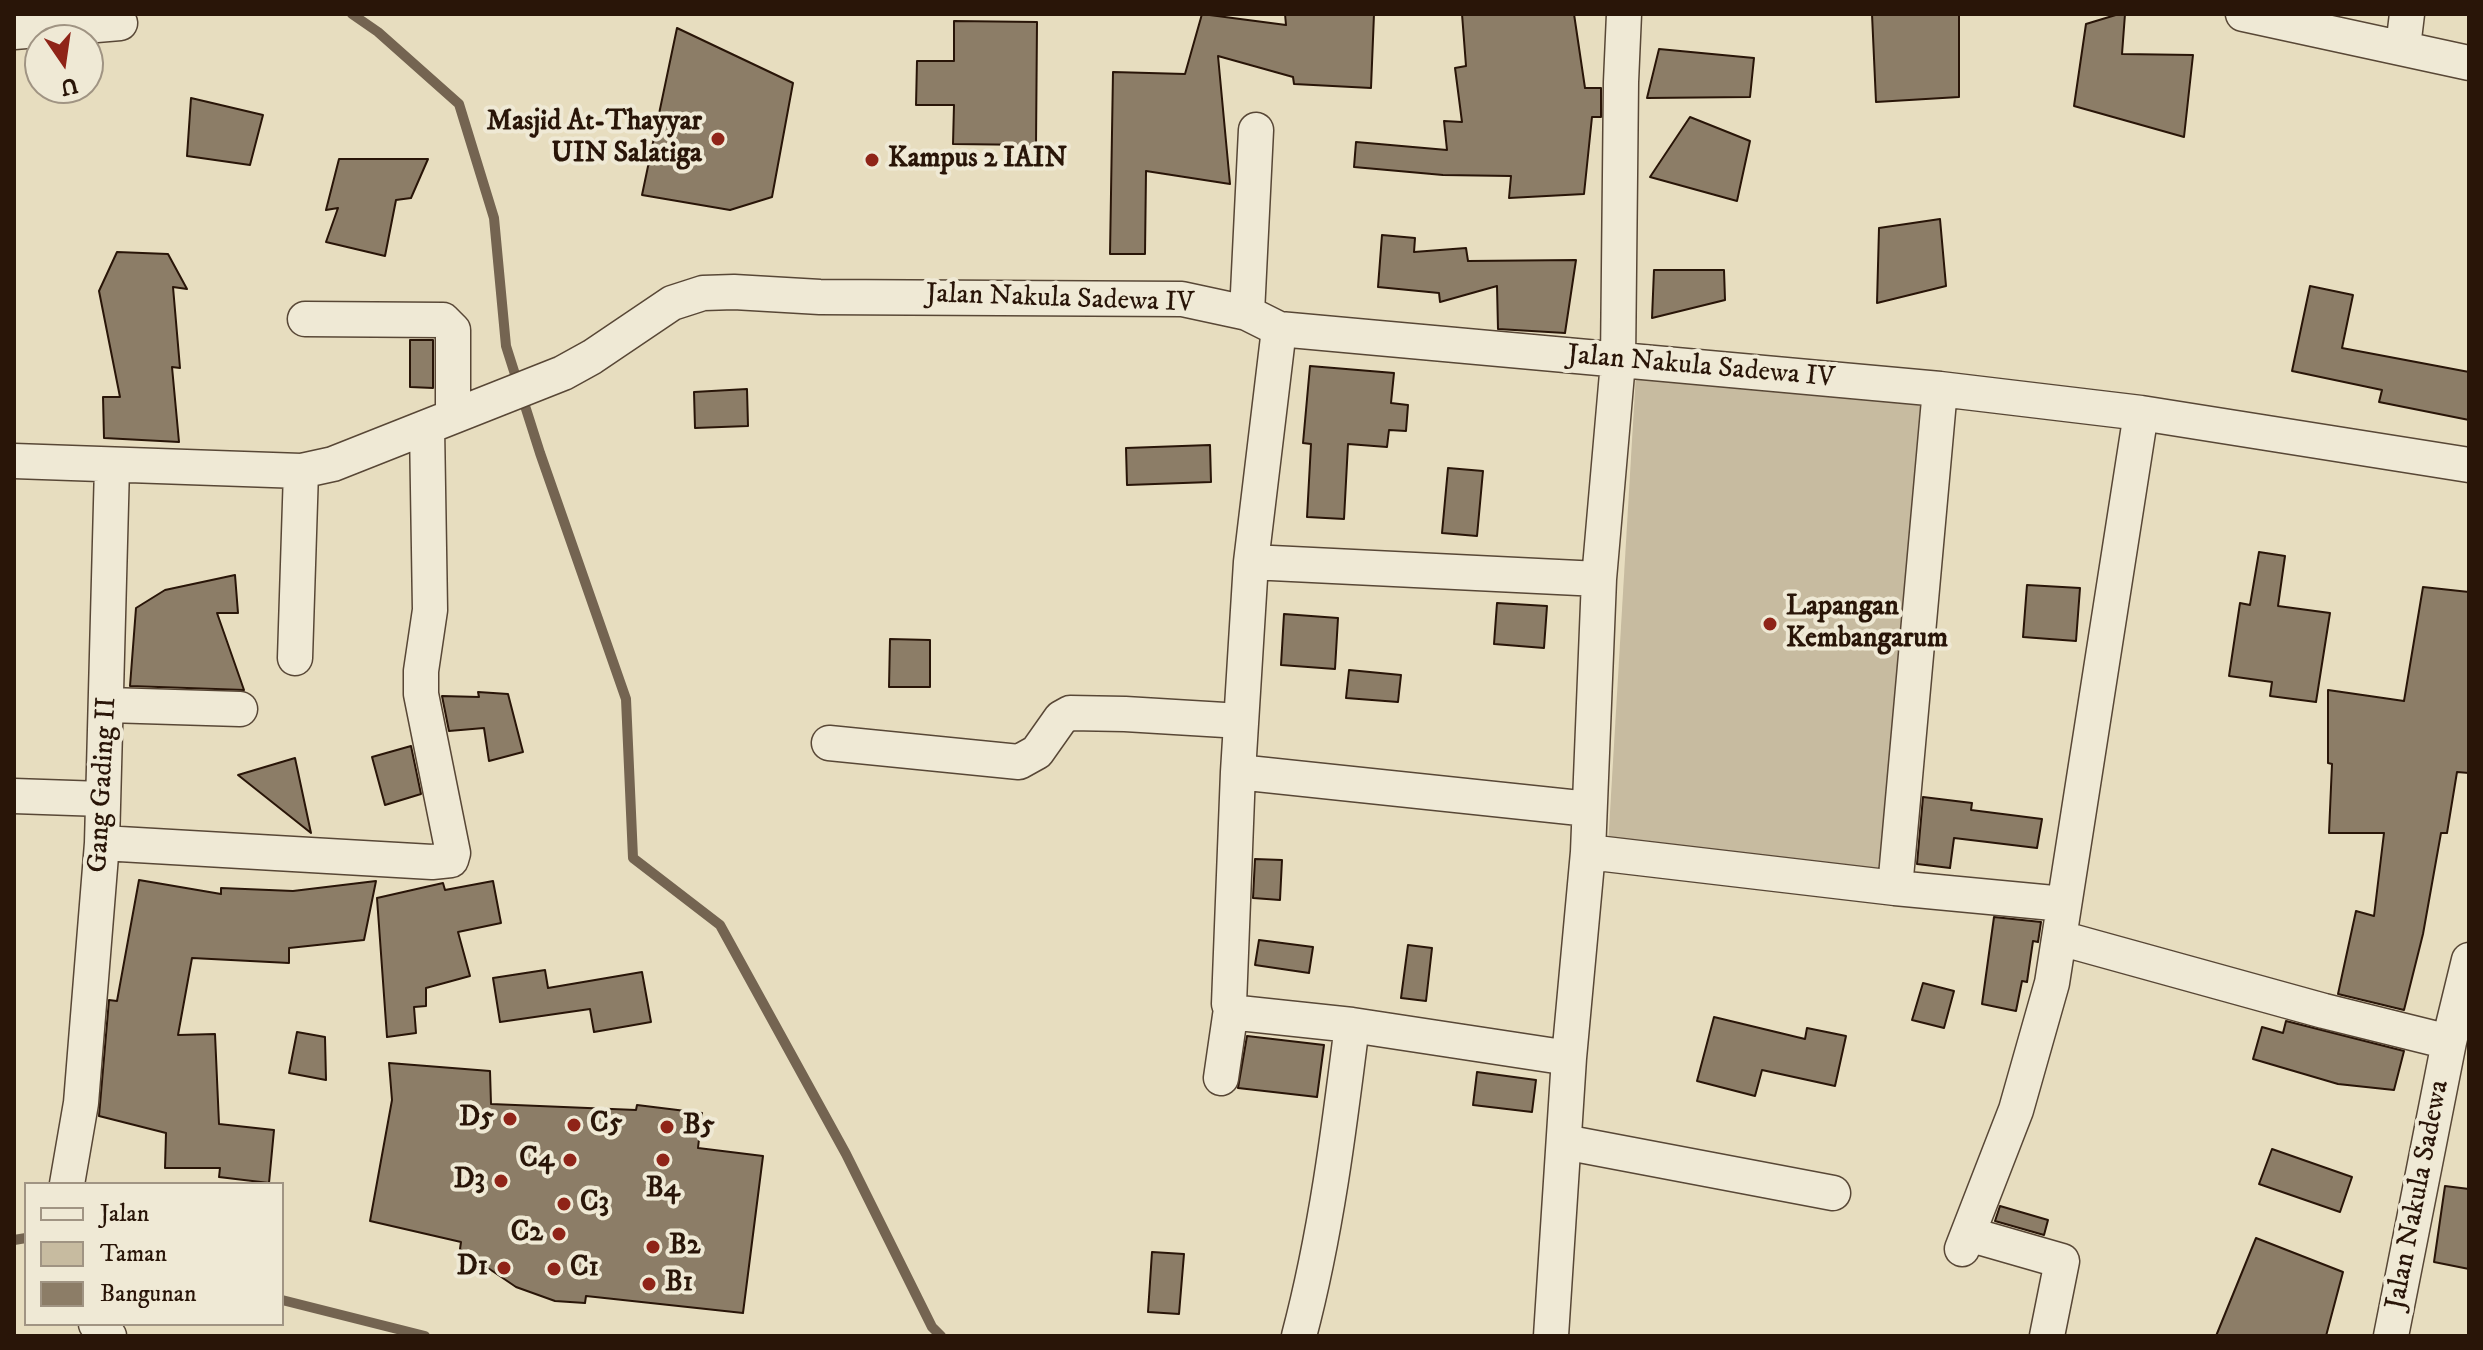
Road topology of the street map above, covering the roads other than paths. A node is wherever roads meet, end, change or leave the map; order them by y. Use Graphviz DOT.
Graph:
graph roads {
  1 [pos="1624,14"];
  2 [pos="2243,14"];
  3 [pos="120,23"];
  4 [pos="2405,30"];
  5 [pos="14,32"];
  6 [pos="2469,63"];
  7 [pos="1256,130"];
  8 [pos="1247,313"];
  9 [pos="305,319"];
  10 [pos="1279,329"];
  11 [pos="1618,362"];
  12 [pos="1940,389"];
  13 [pos="2141,413"];
  14 [pos="440,422"];
  15 [pos="14,461"];
  16 [pos="2469,465"];
  17 [pos="112,466"];
  18 [pos="301,471"];
  19 [pos="1251,562"];
  20 [pos="1599,579"];
  21 [pos="295,658"];
  22 [pos="108,705"];
  23 [pos="240,709"];
  24 [pos="1241,721"];
  25 [pos="829,743"];
  26 [pos="1238,772"];
  27 [pos="14,796"];
  28 [pos="102,799"];
  29 [pos="1589,809"];
  30 [pos="102,843"];
  31 [pos="1588,852"];
  32 [pos="1895,888"];
  33 [pos="2064,904"];
  34 [pos="2060,938"];
  35 [pos="2469,960"];
  36 [pos="2464,996"];
  37 [pos="1231,1009"];
  38 [pos="1352,1025"];
  39 [pos="2449,1042"];
  40 [pos="1569,1058"];
  41 [pos="1221,1078"];
  42 [pos="1564,1142"];
  43 [pos="67,1182"];
  44 [pos="1833,1193"];
  45 [pos="1299,1336"];
  46 [pos="1551,1336"];
  47 [pos="2047,1336"];
  48 [pos="2391,1336"];
  1 -- 11 [label="street"];
  2 -- 4 [label="street"];
  3 -- 5 [label="street"];
  4 -- 6 [label="street"];
  7 -- 8 [label="street"];
  8 -- 10 [label="street, Jalan Nakula Sadewa IV"];
  8 -- 14 [label="street, Jalan Nakula Sadewa IV"];
  9 -- 14 [label="street"];
  10 -- 11 [label="street, Jalan Nakula Sadewa IV"];
  10 -- 19 [label="street"];
  11 -- 12 [label="street, Jalan Nakula Sadewa IV"];
  11 -- 20 [label="street"];
  12 -- 13 [label="street, Jalan Nakula Sadewa IV"];
  12 -- 32 [label="street"];
  13 -- 16 [label="street, Jalan Nakula Sadewa IV"];
  13 -- 33 [label="street"];
  14 -- 18 [label="street, Jalan Nakula Sadewa IV"];
  14 -- 30 [label="street"];
  15 -- 17 [label="street, Jalan Nakula Sadewa IV"];
  17 -- 18 [label="street, Jalan Nakula Sadewa IV"];
  17 -- 22 [label="street, Gang Gading II"];
  18 -- 21 [label="street"];
  19 -- 20 [label="street"];
  19 -- 24 [label="street"];
  20 -- 29 [label="street"];
  22 -- 23 [label="street"];
  22 -- 28 [label="street, Gang Gading II"];
  24 -- 25 [label="street"];
  24 -- 26 [label="street"];
  26 -- 29 [label="street"];
  26 -- 37 [label="street"];
  27 -- 28 [label="street"];
  28 -- 30 [label="street, Gang Gading II"];
  29 -- 31 [label="street"];
  30 -- 43 [label="street, Gang Gading II"];
  31 -- 32 [label="street"];
  31 -- 40 [label="street"];
  32 -- 33 [label="street"];
  33 -- 34 [label="street"];
  34 -- 39 [label="street"];
  34 -- 47 [label="street"];
  35 -- 36 [label="street, Jalan Nakula Sadewa"];
  36 -- 39 [label="street, Jalan Nakula Sadewa"];
  37 -- 38 [label="street"];
  37 -- 41 [label="street"];
  38 -- 40 [label="street"];
  38 -- 45 [label="street"];
  39 -- 48 [label="street, Jalan Nakula Sadewa"];
  40 -- 42 [label="street"];
  42 -- 44 [label="street"];
  42 -- 46 [label="street"];
}
